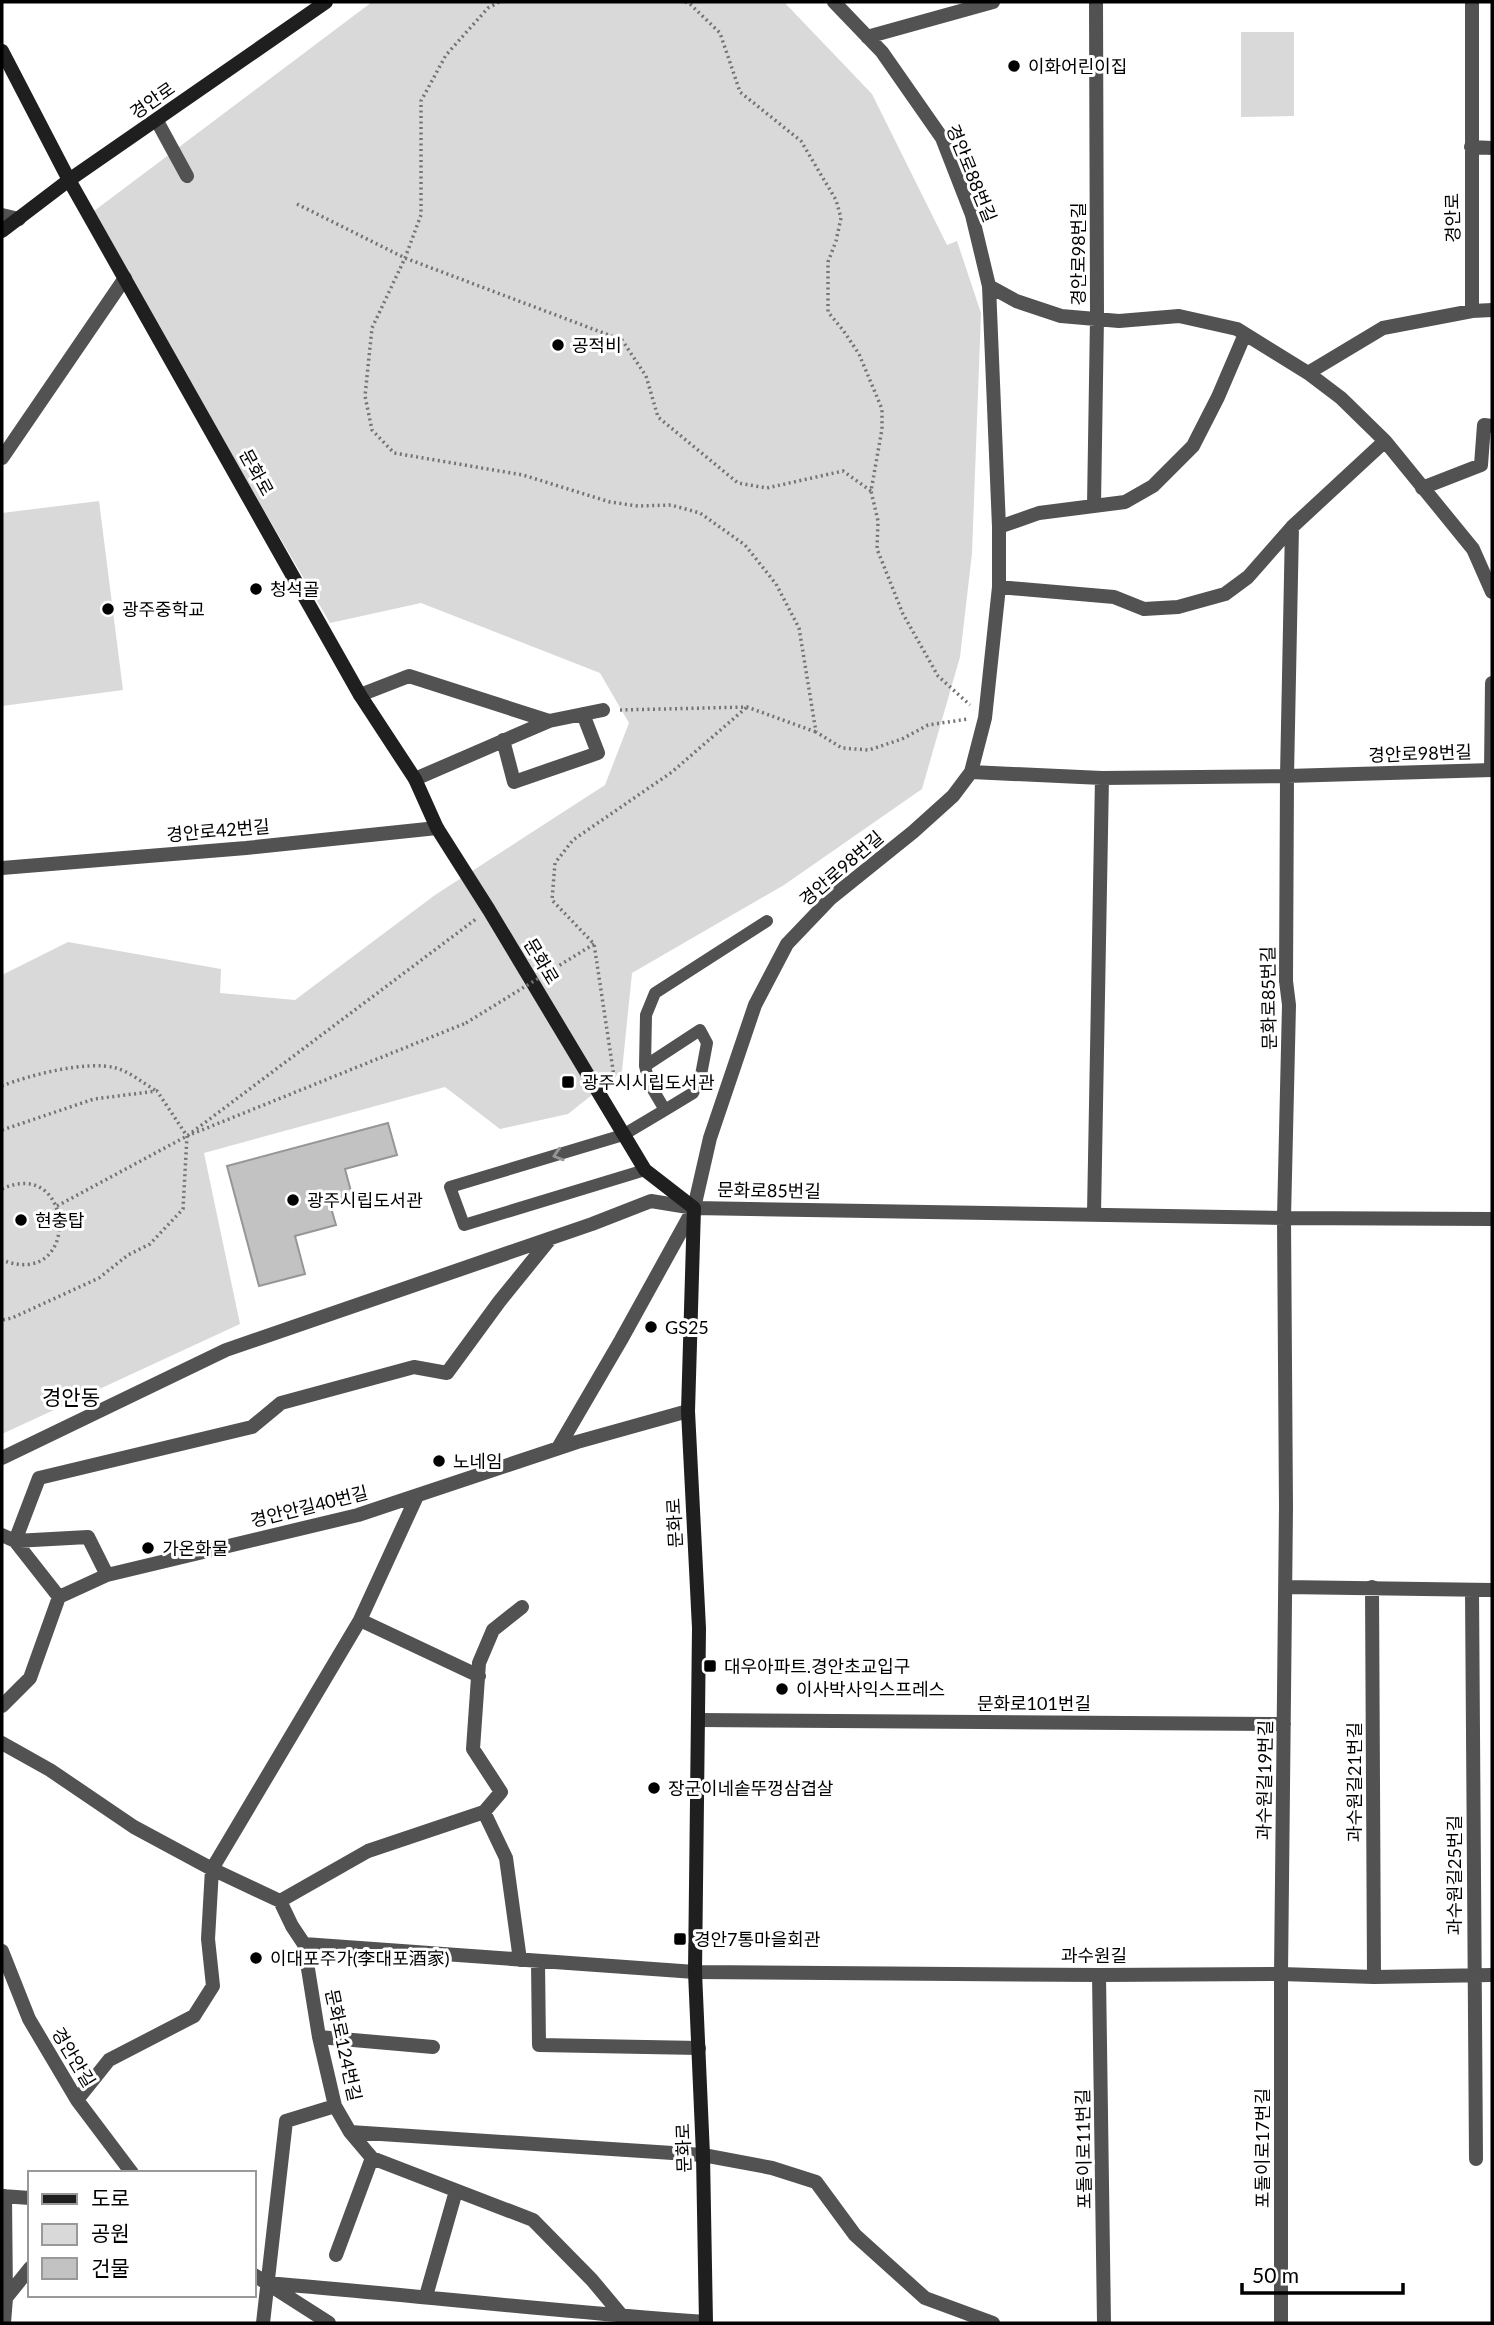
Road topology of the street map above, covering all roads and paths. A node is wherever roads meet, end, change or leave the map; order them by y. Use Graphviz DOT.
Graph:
graph roads {
  1 [pos="326,2"];
  2 [pos="499,2"];
  3 [pos="685,2"];
  4 [pos="834,2"];
  5 [pos="993,2"];
  6 [pos="1096,2"];
  7 [pos="1472,2"];
  8 [pos="867,37"];
  9 [pos="2,51"];
  10 [pos="157,121"];
  11 [pos="1471,147"];
  12 [pos="1492,148"];
  13 [pos="187,176"];
  14 [pos="69,180"];
  15 [pos="297,205"];
  16 [pos="2,215"];
  17 [pos="19,219"];
  18 [pos="2,231"];
  19 [pos="405,258"];
  20 [pos="125,278"];
  21 [pos="989,286"];
  22 [pos="1472,310"];
  23 [pos="1492,310"];
  24 [pos="1097,318"];
  25 [pos="1245,334"];
  26 [pos="1308,373"];
  27 [pos="1492,426"];
  28 [pos="1385,441"];
  29 [pos="2,458"];
  30 [pos="1422,488"];
  31 [pos="871,491"];
  32 [pos="1094,505"];
  33 [pos="999,527"];
  34 [pos="1292,527"];
  35 [pos="999,587"];
  36 [pos="1492,592"];
  37 [pos="1492,683"];
  38 [pos="360,695"];
  39 [pos="747,707"];
  40 [pos="603,710"];
  41 [pos="583,714"];
  42 [pos="985,718"];
  43 [pos="549,720"];
  44 [pos="816,732"];
  45 [pos="503,740"];
  46 [pos="1492,770"];
  47 [pos="971,772"];
  48 [pos="1287,776"];
  49 [pos="1102,778"];
  50 [pos="415,779"];
  51 [pos="438,828"];
  52 [pos="2,868"];
  53 [pos="489,910"];
  54 [pos="767,921"];
  55 [pos="594,944"];
  56 [pos="645,1066"];
  57 [pos="2,1086"];
  58 [pos="157,1091"];
  59 [pos="617,1094"];
  60 [pos="665,1110"];
  61 [pos="2,1130"];
  62 [pos="623,1135"];
  63 [pos="187,1136"];
  64 [pos="645,1170"];
  65 [pos="2,1189"];
  66 [pos="57,1206"];
  67 [pos="694,1208"];
  68 [pos="1094,1214"];
  69 [pos="1284,1218"];
  70 [pos="1492,1219"];
  71 [pos="551,1238"];
  72 [pos="2,1261"];
  73 [pos="2,1320"];
  74 [pos="688,1411"];
  75 [pos="558,1448"];
  76 [pos="2,1458"];
  77 [pos="417,1496"];
  78 [pos="8,1538"];
  79 [pos="107,1575"];
  80 [pos="1285,1587"];
  81 [pos="1372,1587"];
  82 [pos="1472,1590"];
  83 [pos="1492,1590"];
  84 [pos="59,1597"];
  85 [pos="522,1607"];
  86 [pos="360,1620"];
  87 [pos="479,1676"];
  88 [pos="2,1706"];
  89 [pos="699,1720"];
  90 [pos="1284,1724"];
  91 [pos="2,1743"];
  92 [pos="484,1812"];
  93 [pos="212,1869"];
  94 [pos="280,1901"];
  95 [pos="304,1944"];
  96 [pos="2,1951"];
  97 [pos="520,1960"];
  98 [pos="538,1962"];
  99 [pos="695,1972"];
  100 [pos="1281,1973"];
  101 [pos="1100,1975"];
  102 [pos="1474,1975"];
  103 [pos="1492,1975"];
  104 [pos="1374,1977"];
  105 [pos="319,2037"];
  106 [pos="433,2046"];
  107 [pos="699,2048"];
  108 [pos="77,2099"];
  109 [pos="335,2106"];
  110 [pos="350,2132"];
  111 [pos="703,2155"];
  112 [pos="372,2158"];
  113 [pos="1476,2159"];
  114 [pos="131,2171"];
  115 [pos="456,2192"];
  116 [pos="4,2196"];
  117 [pos="28,2198"];
  118 [pos="336,2255"];
  119 [pos="28,2270"];
  120 [pos="260,2279"];
  121 [pos="426,2296"];
  122 [pos="6,2298"];
  123 [pos="626,2320"];
  124 [pos="4,2323"];
  125 [pos="263,2323"];
  126 [pos="329,2323"];
  127 [pos="706,2323"];
  128 [pos="992,2323"];
  129 [pos="1104,2323"];
  130 [pos="1281,2323"];
  1 -- 10 [label="street, 경안로"];
  2 -- 19 [label="path"];
  3 -- 31 [label="path"];
  4 -- 8 [label="street, 경안로88번길"];
  5 -- 8 [label="street"];
  6 -- 24 [label="street, 경안로98번길"];
  7 -- 11 [label="street, 경안로"];
  8 -- 21 [label="street, 경안로88번길"];
  9 -- 14 [label="street, 문화로"];
  10 -- 13 [label="street"];
  10 -- 14 [label="street, 경안로"];
  11 -- 12 [label="street"];
  11 -- 22 [label="street, 경안로"];
  14 -- 17 [label="street, 경안로"];
  14 -- 20 [label="street, 문화로"];
  15 -- 19 [label="path"];
  16 -- 17 [label="street"];
  17 -- 18 [label="street, 경안로"];
  19 -- 31 [label="path"];
  19 -- 44 [label="path"];
  20 -- 29 [label="street"];
  20 -- 38 [label="street, 문화로"];
  21 -- 24 [label="street"];
  21 -- 33 [label="street, 경안로88번길"];
  22 -- 23 [label="street"];
  22 -- 26 [label="street"];
  24 -- 25 [label="street"];
  24 -- 32 [label="street, 경안로98번길"];
  25 -- 26 [label="street"];
  25 -- 32 [label="street"];
  26 -- 28 [label="street"];
  27 -- 30 [label="street"];
  28 -- 30 [label="street"];
  28 -- 34 [label="street"];
  30 -- 36 [label="street"];
  31 -- 42 [label="path"];
  32 -- 33 [label="street"];
  33 -- 35 [label="street, 경안로98번길"];
  34 -- 35 [label="street"];
  34 -- 48 [label="street, 문화로85번길"];
  35 -- 42 [label="street, 경안로98번길"];
  37 -- 46 [label="street"];
  38 -- 43 [label="street"];
  38 -- 50 [label="street, 문화로"];
  39 -- 40 [label="path"];
  39 -- 44 [label="path"];
  39 -- 55 [label="path"];
  40 -- 41 [label="street"];
  41 -- 43 [label="street"];
  41 -- 45 [label="street"];
  42 -- 44 [label="path"];
  42 -- 47 [label="street, 경안로98번길"];
  43 -- 45 [label="street"];
  45 -- 50 [label="street"];
  46 -- 48 [label="street, 경안로98번길"];
  47 -- 49 [label="street, 경안로98번길"];
  47 -- 67 [label="street, 경안로98번길"];
  48 -- 49 [label="street, 경안로98번길"];
  48 -- 69 [label="street, 문화로85번길"];
  49 -- 68 [label="street"];
  50 -- 51 [label="street, 문화로"];
  51 -- 52 [label="street, 경안로42번길"];
  51 -- 53 [label="street, 문화로"];
  53 -- 62 [label="street, 문화로"];
  53 -- 63 [label="path"];
  54 -- 56 [label="lane"];
  55 -- 59 [label="path"];
  55 -- 63 [label="path, bridge"];
  56 -- 60 [label="lane"];
  56 -- 60 [label="lane"];
  57 -- 58 [label="path"];
  58 -- 61 [label="path"];
  58 -- 63 [label="path"];
  60 -- 62 [label="lane"];
  62 -- 64 [label="street, 문화로"];
  62 -- 64 [label="lane, one-way"];
  63 -- 66 [label="path"];
  63 -- 73 [label="path"];
  64 -- 67 [label="street, 문화로"];
  65 -- 66 [label="path"];
  66 -- 72 [label="path"];
  67 -- 68 [label="street, 문화로85번길"];
  67 -- 71 [label="street, 문화로85번길"];
  67 -- 74 [label="street, 문화로"];
  67 -- 75 [label="street, 경안로98번길"];
  68 -- 69 [label="street, 문화로85번길"];
  69 -- 70 [label="street, 문화로85번길"];
  69 -- 80 [label="street, 과수원길19번길"];
  71 -- 76 [label="street, 문화로85번길"];
  71 -- 78 [label="street"];
  74 -- 75 [label="street, 경안안길40번길"];
  74 -- 89 [label="street, 문화로"];
  75 -- 77 [label="street, 경안안길40번길"];
  77 -- 79 [label="street, 경안안길40번길"];
  77 -- 86 [label="street"];
  78 -- 79 [label="street"];
  78 -- 84 [label="street"];
  79 -- 84 [label="street, 경안안길40번길"];
  80 -- 81 [label="street"];
  80 -- 90 [label="street, 과수원길19번길"];
  81 -- 82 [label="street"];
  81 -- 104 [label="street, 과수원길21번길"];
  82 -- 83 [label="street"];
  82 -- 102 [label="street, 과수원길25번길"];
  84 -- 88 [label="street"];
  85 -- 87 [label="street"];
  86 -- 87 [label="street"];
  86 -- 93 [label="street"];
  87 -- 92 [label="street"];
  89 -- 90 [label="street, 문화로101번길"];
  89 -- 99 [label="street, 문화로"];
  90 -- 100 [label="street, 과수원길19번길"];
  91 -- 93 [label="street"];
  92 -- 94 [label="street"];
  92 -- 97 [label="street"];
  93 -- 94 [label="street"];
  93 -- 108 [label="street"];
  94 -- 95 [label="street, 문화로124번길"];
  95 -- 97 [label="street"];
  95 -- 105 [label="street, 문화로124번길"];
  96 -- 108 [label="street, 경안안길"];
  97 -- 98 [label="street"];
  98 -- 99 [label="street"];
  98 -- 107 [label="street"];
  99 -- 101 [label="street, 과수원길"];
  99 -- 107 [label="street, 문화로"];
  100 -- 101 [label="street, 과수원길"];
  100 -- 104 [label="street, 과수원길"];
  100 -- 130 [label="street, 포돌이로17번길"];
  101 -- 129 [label="street, 포돌이로11번길"];
  102 -- 103 [label="street, 과수원길"];
  102 -- 104 [label="street, 과수원길"];
  102 -- 113 [label="street, 과수원길25번길"];
  105 -- 106 [label="street"];
  105 -- 109 [label="street, 문화로124번길"];
  107 -- 111 [label="street, 문화로"];
  108 -- 114 [label="street, 경안안길"];
  109 -- 110 [label="street, 문화로124번길"];
  109 -- 120 [label="street"];
  110 -- 111 [label="street"];
  110 -- 112 [label="street, 문화로124번길"];
  111 -- 127 [label="street, 문화로"];
  111 -- 128 [label="street"];
  112 -- 115 [label="street, 문화로124번길"];
  112 -- 118 [label="street"];
  115 -- 121 [label="street"];
  115 -- 123 [label="street, 문화로124번길"];
  116 -- 117 [label="street"];
  116 -- 122 [label="street"];
  119 -- 122 [label="street"];
  120 -- 121 [label="street"];
  120 -- 125 [label="street"];
  120 -- 126 [label="street"];
  121 -- 123 [label="street"];
  122 -- 124 [label="street"];
  123 -- 127 [label="street"];
}
